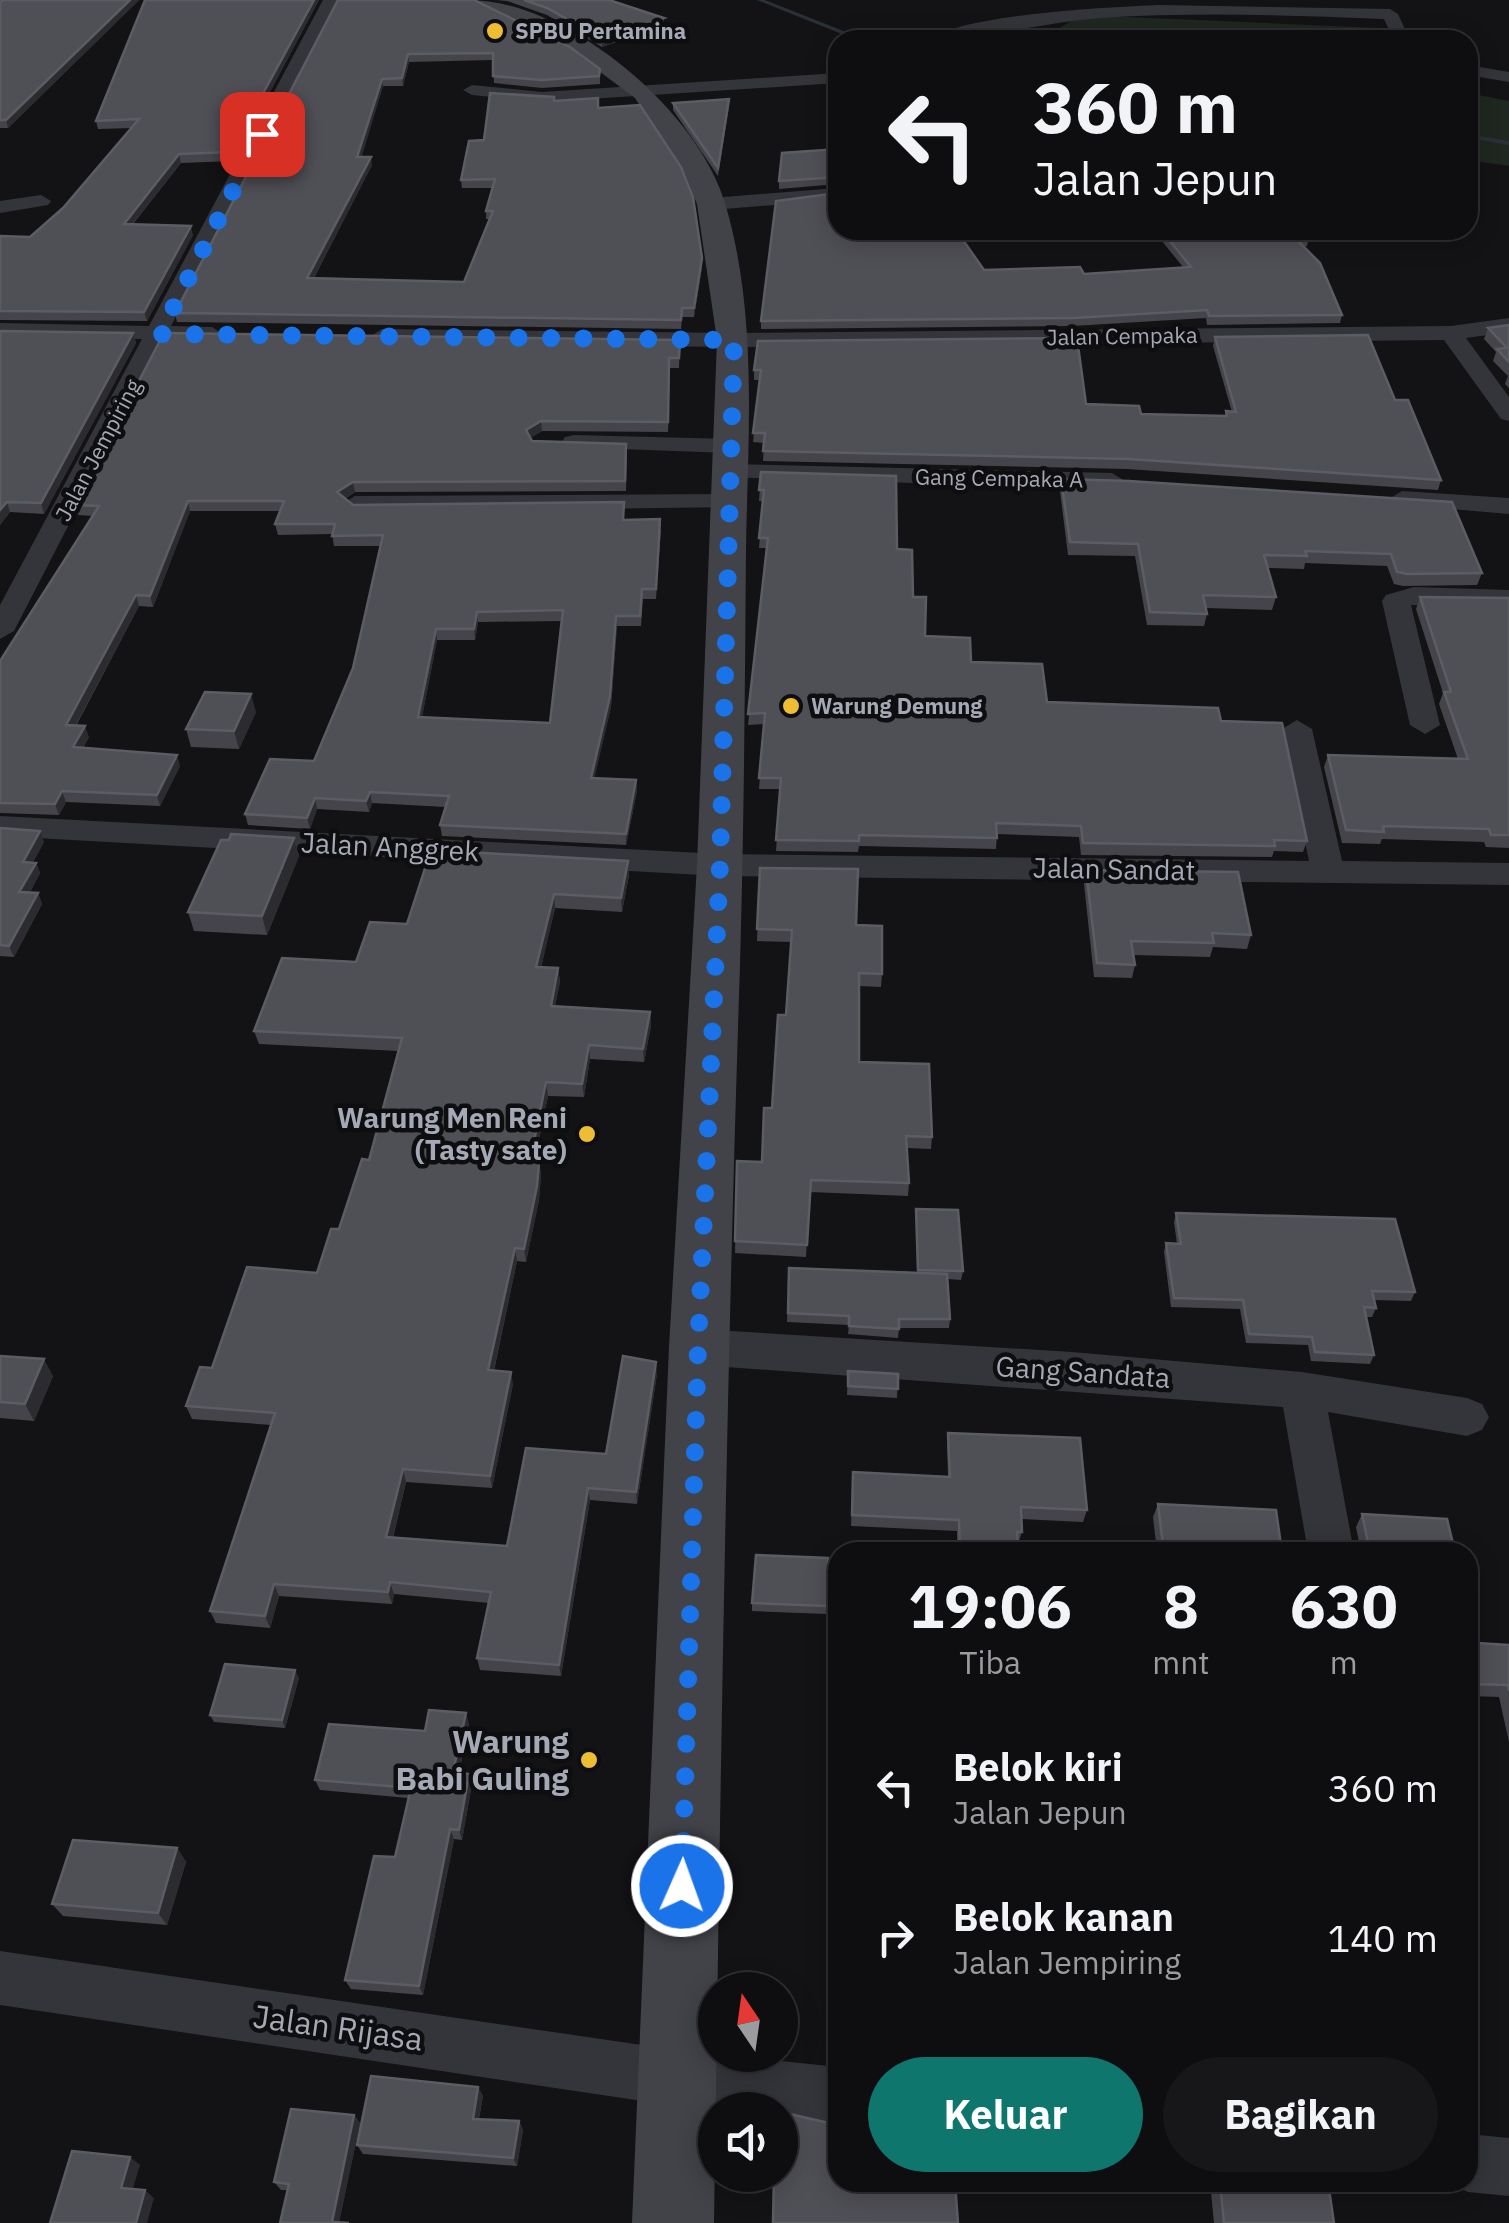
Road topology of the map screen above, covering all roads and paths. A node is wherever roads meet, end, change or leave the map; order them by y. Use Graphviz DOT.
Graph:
graph roads {
  1 [pos="331,0"];
  2 [pos="479,0"];
  3 [pos="960,30"];
  4 [pos="1397,30"];
  5 [pos="1478,71"];
  6 [pos="1509,76"];
  7 [pos="828,79"];
  8 [pos="472,90"];
  9 [pos="644,92"];
  10 [pos="828,195"];
  11 [pos="41,201"];
  12 [pos="711,204"];
  13 [pos="0,207"];
  14 [pos="1509,325"];
  15 [pos="0,330"];
  16 [pos="1451,333"];
  17 [pos="160,334"];
  18 [pos="239,335"];
  19 [pos="358,336"];
  20 [pos="734,340"];
  21 [pos="1509,414"];
  22 [pos="542,442"];
  23 [pos="728,473"];
  24 [pos="1146,482"];
  25 [pos="1376,498"];
  26 [pos="355,504"];
  27 [pos="1509,506"];
  28 [pos="1509,598"];
  29 [pos="0,632"];
  30 [pos="1424,725"];
  31 [pos="1297,729"];
  32 [pos="0,826"];
  33 [pos="720,865"];
  34 [pos="1328,872"];
  35 [pos="1509,874"];
  36 [pos="698,1347"];
  37 [pos="1302,1390"];
  38 [pos="1467,1417"];
  39 [pos="1329,1542"];
  40 [pos="0,1978"];
  41 [pos="676,2078"];
  42 [pos="828,2094"];
  43 [pos="1478,2164"];
  44 [pos="1509,2167"];
  45 [pos="673,2223"];
  1 -- 17 [label="street, Jalan Jempiring"];
  2 -- 9 [label="main road"];
  3 -- 4 [label="street"];
  5 -- 6 [label="street"];
  7 -- 9 [label="street"];
  8 -- 9 [label="street"];
  9 -- 12 [label="main road"];
  10 -- 12 [label="street"];
  11 -- 13 [label="street"];
  12 -- 20 [label="main road"];
  14 -- 16 [label="street, Jalan Cempaka"];
  15 -- 17 [label="street"];
  16 -- 20 [label="street, Jalan Cempaka"];
  16 -- 21 [label="street"];
  17 -- 18 [label="street"];
  17 -- 29 [label="street, Jalan Jempiring"];
  19 -- 20 [label="street, Jalan Cempaka"];
  20 -- 23 [label="main road"];
  22 -- 23 [label="street"];
  23 -- 24 [label="street, Gang Cempaka A"];
  23 -- 26 [label="street"];
  23 -- 33 [label="main road"];
  25 -- 27 [label="street"];
  28 -- 30 [label="street"];
  31 -- 34 [label="street"];
  32 -- 33 [label="street, Jalan Anggrek"];
  33 -- 34 [label="street, Jalan Sandat"];
  33 -- 36 [label="main road"];
  34 -- 35 [label="street, Jalan Sandat"];
  36 -- 37 [label="street, Gang Sandata"];
  36 -- 41 [label="main road"];
  37 -- 38 [label="street, Gang Sandata"];
  37 -- 39 [label="street"];
  40 -- 41 [label="street, Jalan Rijasa"];
  41 -- 42 [label="street, Jalan Rijasa"];
  41 -- 45 [label="main road"];
  43 -- 44 [label="street"];
}
